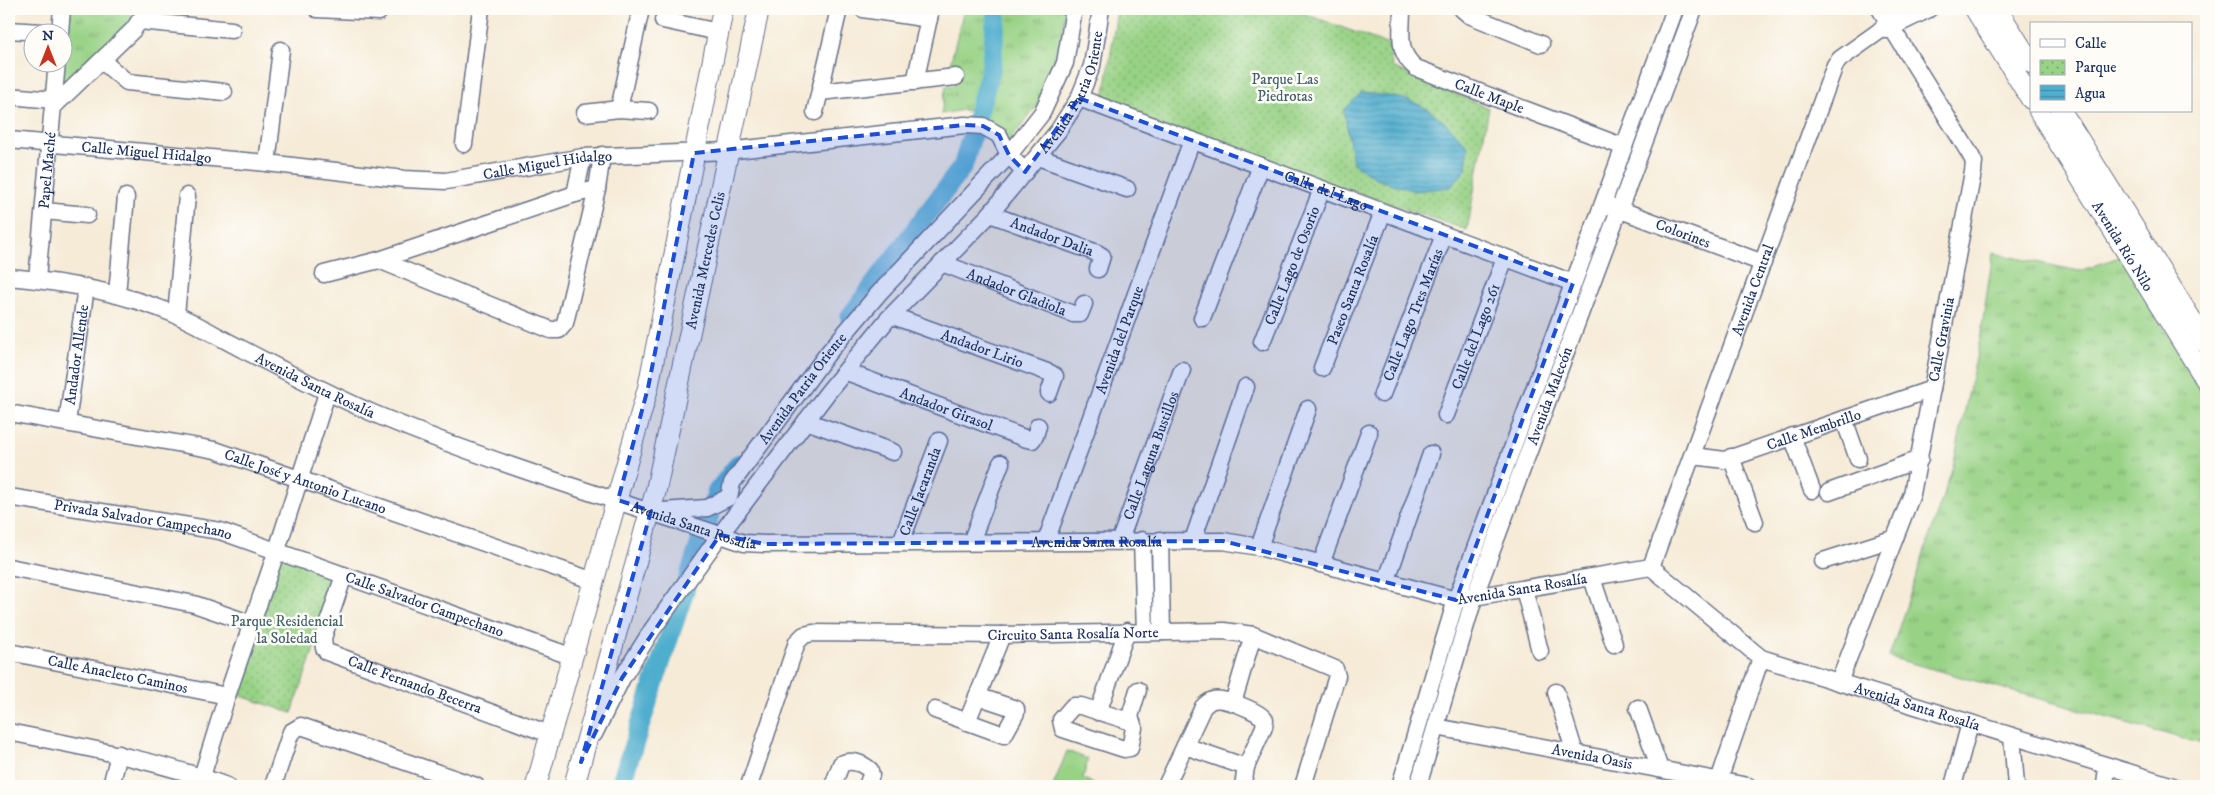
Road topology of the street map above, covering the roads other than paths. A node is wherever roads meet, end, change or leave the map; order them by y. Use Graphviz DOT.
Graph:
graph roads {
  1 [pos="62,9"];
  2 [pos="317,9"];
  3 [pos="481,9"];
  4 [pos="759,9"];
  5 [pos="839,9"];
  6 [pos="863,9"];
  7 [pos="1074,9"];
  8 [pos="1101,9"];
  9 [pos="1401,9"];
  10 [pos="1462,9"];
  11 [pos="1675,9"];
  12 [pos="1694,9"];
  13 [pos="1902,9"];
  14 [pos="1929,9"];
  15 [pos="1975,9"];
  16 [pos="1997,9"];
  17 [pos="354,10"];
  18 [pos="379,12"];
  19 [pos="640,12"];
  20 [pos="665,13"];
  21 [pos="930,14"];
  22 [pos="144,15"];
  23 [pos="721,21"];
  24 [pos="61,22"];
  25 [pos="1885,22"];
  26 [pos="9,30"];
  27 [pos="232,30"];
  28 [pos="22,31"];
  29 [pos="1541,44"];
  30 [pos="281,50"];
  31 [pos="2020,56"];
  32 [pos="102,60"];
  33 [pos="56,72"];
  34 [pos="956,77"];
  35 [pos="915,82"];
  36 [pos="224,92"];
  37 [pos="820,92"];
  38 [pos="2030,95"];
  39 [pos="9,96"];
  40 [pos="1079,98"];
  41 [pos="53,103"];
  42 [pos="619,109"];
  43 [pos="649,111"];
  44 [pos="815,112"];
  45 [pos="2040,112"];
  46 [pos="2062,112"];
  47 [pos="585,113"];
  48 [pos="9,140"];
  49 [pos="1192,140"];
  50 [pos="50,142"];
  51 [pos="464,144"];
  52 [pos="1624,147"];
  53 [pos="727,152"];
  54 [pos="694,153"];
  55 [pos="602,155"];
  56 [pos="1008,156"];
  57 [pos="583,157"];
  58 [pos="1038,157"];
  59 [pos="267,162"];
  60 [pos="1261,166"];
  61 [pos="1025,172"];
  62 [pos="597,189"];
  63 [pos="1126,189"];
  64 [pos="1322,189"];
  65 [pos="575,194"];
  66 [pos="187,196"];
  67 [pos="126,197"];
  68 [pos="1603,203"];
  69 [pos="1619,209"];
  70 [pos="44,211"];
  71 [pos="1383,212"];
  72 [pos="990,214"];
  73 [pos="87,215"];
  74 [pos="1444,235"];
  75 [pos="1505,258"];
  76 [pos="379,260"];
  77 [pos="942,263"];
  78 [pos="1763,263"];
  79 [pos="1098,269"];
  80 [pos="324,274"];
  81 [pos="37,279"];
  82 [pos="9,281"];
  83 [pos="1573,283"];
  84 [pos="86,287"];
  85 [pos="116,294"];
  86 [pos="1084,304"];
  87 [pos="176,315"];
  88 [pos="893,316"];
  89 [pos="1202,318"];
  90 [pos="1262,342"];
  91 [pos="2206,343"];
  92 [pos="1322,368"];
  93 [pos="1182,370"];
  94 [pos="847,372"];
  95 [pos="2206,380"];
  96 [pos="1246,387"];
  97 [pos="1932,389"];
  98 [pos="328,393"];
  99 [pos="1049,393"];
  100 [pos="1382,394"];
  101 [pos="1308,409"];
  102 [pos="9,413"];
  103 [pos="1446,415"];
  104 [pos="1844,419"];
  105 [pos="806,421"];
  106 [pos="67,423"];
  107 [pos="1038,426"];
  108 [pos="1368,433"];
  109 [pos="1792,436"];
  110 [pos="939,441"];
  111 [pos="894,452"];
  112 [pos="1431,454"];
  113 [pos="1693,456"];
  114 [pos="1731,458"];
  115 [pos="1858,458"];
  116 [pos="1920,459"];
  117 [pos="1001,463"];
  118 [pos="300,478"];
  119 [pos="1812,490"];
  120 [pos="1830,492"];
  121 [pos="9,497"];
  122 [pos="618,500"];
  123 [pos="651,511"];
  124 [pos="675,516"];
  125 [pos="1755,522"];
  126 [pos="716,537"];
  127 [pos="1896,538"];
  128 [pos="1120,540"];
  129 [pos="1142,540"];
  130 [pos="1160,540"];
  131 [pos="1193,540"];
  132 [pos="1046,541"];
  133 [pos="901,542"];
  134 [pos="971,542"];
  135 [pos="1259,547"];
  136 [pos="277,550"];
  137 [pos="1823,561"];
  138 [pos="1321,564"];
  139 [pos="9,567"];
  140 [pos="1651,567"];
  141 [pos="344,575"];
  142 [pos="1592,578"];
  143 [pos="594,581"];
  144 [pos="1386,582"];
  145 [pos="1524,589"];
  146 [pos="1474,598"];
  147 [pos="1456,600"];
  148 [pos="252,624"];
  149 [pos="1127,631"];
  150 [pos="1154,632"];
  151 [pos="1002,635"];
  152 [pos="1253,635"];
  153 [pos="1614,644"];
  154 [pos="1540,651"];
  155 [pos="9,652"];
  156 [pos="573,657"];
  157 [pos="1761,658"];
  158 [pos="1838,682"];
  159 [pos="1138,690"];
  160 [pos="1556,692"];
  161 [pos="227,696"];
  162 [pos="977,696"];
  163 [pos="1233,703"];
  164 [pos="1638,708"];
  165 [pos="935,710"];
  166 [pos="1098,712"];
  167 [pos="1130,720"];
  168 [pos="967,722"];
  169 [pos="1970,723"];
  170 [pos="1436,727"];
  171 [pos="9,732"];
  172 [pos="552,735"];
  173 [pos="2012,736"];
  174 [pos="1185,746"];
  175 [pos="1575,753"];
  176 [pos="118,754"];
  177 [pos="580,762"];
  178 [pos="1246,766"];
  179 [pos="2107,766"];
  180 [pos="1660,769"];
  181 [pos="869,779"];
  182 [pos="200,781"];
  183 [pos="1718,783"];
  184 [pos="111,786"];
  185 [pos="227,786"];
  186 [pos="272,786"];
  187 [pos="476,786"];
  188 [pos="536,786"];
  189 [pos="574,786"];
  190 [pos="749,786"];
  191 [pos="833,786"];
  192 [pos="1166,786"];
  193 [pos="1243,786"];
  194 [pos="1303,786"];
  195 [pos="1400,786"];
  196 [pos="1418,786"];
  197 [pos="1748,786"];
  198 [pos="1953,786"];
  199 [pos="2016,786"];
  200 [pos="2105,786"];
  201 [pos="2173,786"];
  1 -- 24 [label="street"];
  2 -- 17 [label="street"];
  3 -- 51 [label="street"];
  4 -- 53 [label="main road, Avenida Mercedes Celis"];
  5 -- 37 [label="street"];
  6 -- 21 [label="street"];
  7 -- 56 [label="street, Avenida Patria Oriente"];
  8 -- 40 [label="street, Avenida Patria Oriente"];
  9 -- 52 [label="street, Calle Maple"];
  10 -- 29 [label="street"];
  11 -- 52 [label="street, Avenida Malecón"];
  12 -- 69 [label="street, Avenida Malecón"];
  13 -- 25 [label="street, Avenida Central"];
  14 -- 25 [label="street, Avenida Central"];
  15 -- 31 [label="main road"];
  16 -- 31 [label="main road"];
  17 -- 18 [label="street"];
  19 -- 20 [label="street"];
  19 -- 42 [label="street"];
  20 -- 23 [label="street"];
  21 -- 35 [label="street"];
  22 -- 27 [label="street"];
  22 -- 32 [label="street"];
  23 -- 54 [label="main road, Avenida Mercedes Celis"];
  25 -- 78 [label="street, Avenida Central"];
  25 -- 97 [label="street, Calle Gravinia"];
  26 -- 28 [label="street"];
  30 -- 59 [label="street"];
  31 -- 38 [label="main road"];
  32 -- 36 [label="street"];
  32 -- 41 [label="street"];
  33 -- 41 [label="street, Papel Maché"];
  34 -- 35 [label="street"];
  35 -- 37 [label="street"];
  37 -- 44 [label="street"];
  39 -- 41 [label="street"];
  40 -- 49 [label="street, Calle del Lago"];
  40 -- 58 [label="street, Avenida Patria Oriente"];
  41 -- 50 [label="street, Papel Maché"];
  42 -- 43 [label="street"];
  42 -- 47 [label="street"];
  45 -- 95 [label="main road, Avenida Río Nilo"];
  46 -- 91 [label="main road, Avenida Río Nilo"];
  48 -- 50 [label="street, Calle Miguel Hidalgo"];
  49 -- 60 [label="street, Calle del Lago"];
  49 -- 132 [label="street, Avenida del Parque"];
  50 -- 59 [label="street, Calle Miguel Hidalgo"];
  50 -- 70 [label="street, Papel Maché"];
  52 -- 68 [label="street, Avenida Malecón"];
  53 -- 54 [label="street, Calle Miguel Hidalgo"];
  53 -- 56 [label="street, Calle Miguel Hidalgo"];
  53 -- 123 [label="main road, Avenida Mercedes Celis"];
  54 -- 55 [label="street, Calle Miguel Hidalgo"];
  54 -- 122 [label="main road, Avenida Mercedes Celis"];
  55 -- 57 [label="street, Calle Miguel Hidalgo"];
  55 -- 62 [label="street"];
  56 -- 61 [label="street, Calle Miguel Hidalgo"];
  56 -- 124 [label="street, Avenida Patria Oriente"];
  57 -- 59 [label="street, Calle Miguel Hidalgo"];
  57 -- 65 [label="street"];
  58 -- 61 [label="street, Avenida Patria Oriente"];
  58 -- 63 [label="street"];
  60 -- 64 [label="street, Calle del Lago"];
  60 -- 89 [label="street"];
  61 -- 72 [label="street, Avenida Patria Oriente"];
  62 -- 65 [label="street"];
  62 -- 76 [label="street"];
  64 -- 71 [label="street, Calle del Lago"];
  64 -- 90 [label="street, Calle Lago de Osorio"];
  65 -- 76 [label="street"];
  66 -- 87 [label="street"];
  67 -- 85 [label="street"];
  68 -- 69 [label="street, Colorines"];
  68 -- 83 [label="street, Avenida Malecón"];
  69 -- 78 [label="street, Colorines"];
  69 -- 146 [label="street, Avenida Malecón"];
  70 -- 73 [label="street"];
  70 -- 81 [label="street, Papel Maché"];
  71 -- 74 [label="street, Calle del Lago"];
  71 -- 92 [label="street, Paseo Santa Rosalía"];
  72 -- 77 [label="street, Avenida Patria Oriente"];
  72 -- 79 [label="street, Andador Dalia"];
  74 -- 75 [label="street, Calle del Lago"];
  74 -- 100 [label="street, Calle Lago Tres Marías"];
  75 -- 83 [label="street, Calle del Lago"];
  75 -- 103 [label="street, Calle del Lago 261"];
  76 -- 80 [label="street"];
  77 -- 86 [label="street, Andador Gladiola"];
  77 -- 88 [label="street, Avenida Patria Oriente"];
  78 -- 113 [label="street, Avenida Central"];
  81 -- 82 [label="street, Avenida Santa Rosalía"];
  81 -- 84 [label="street, Avenida Santa Rosalía"];
  83 -- 147 [label="street, Avenida Malecón"];
  84 -- 85 [label="street, Avenida Santa Rosalía"];
  84 -- 106 [label="street, Andador Allende"];
  85 -- 87 [label="street, Avenida Santa Rosalía"];
  87 -- 98 [label="street, Avenida Santa Rosalía"];
  88 -- 94 [label="street, Avenida Patria Oriente"];
  88 -- 99 [label="street, Andador Lirio"];
  93 -- 128 [label="street, Calle Laguna Bustillos"];
  94 -- 105 [label="street, Avenida Patria Oriente"];
  94 -- 107 [label="street, Andador Girasol"];
  96 -- 131 [label="street"];
  97 -- 104 [label="street, Calle Membrillo"];
  97 -- 116 [label="street, Calle Gravinia"];
  98 -- 118 [label="street"];
  98 -- 122 [label="street, Avenida Santa Rosalía"];
  101 -- 135 [label="street"];
  102 -- 106 [label="street, Calle José y Antonio Lucano"];
  104 -- 109 [label="street, Calle Membrillo"];
  104 -- 115 [label="street"];
  105 -- 111 [label="street"];
  105 -- 126 [label="street, Avenida Patria Oriente"];
  106 -- 118 [label="street, Calle José y Antonio Lucano"];
  108 -- 138 [label="street"];
  109 -- 114 [label="street, Calle Membrillo"];
  109 -- 119 [label="street"];
  110 -- 133 [label="street, Calle Jacaranda"];
  112 -- 144 [label="street"];
  113 -- 114 [label="street, Calle Membrillo"];
  113 -- 140 [label="street, Avenida Central"];
  114 -- 125 [label="street"];
  116 -- 120 [label="street"];
  116 -- 127 [label="street, Calle Gravinia"];
  117 -- 134 [label="street"];
  118 -- 136 [label="street"];
  118 -- 143 [label="street, Calle José y Antonio Lucano"];
  121 -- 136 [label="street, Privada Salvador Campechano"];
  122 -- 123 [label="street, Avenida Santa Rosalía"];
  122 -- 143 [label="main road"];
  123 -- 124 [label="street, Avenida Patria Oriente"];
  123 -- 177 [label="main road, Avenida Patria Oriente"];
  124 -- 126 [label="street, Avenida Santa Rosalía"];
  126 -- 133 [label="street, Avenida Santa Rosalía"];
  126 -- 177 [label="street, Avenida Patria Oriente"];
  127 -- 137 [label="street"];
  127 -- 158 [label="street, Calle Gravinia"];
  128 -- 129 [label="street, Avenida Santa Rosalía"];
  128 -- 132 [label="street, Avenida Santa Rosalía"];
  129 -- 130 [label="street, Avenida Santa Rosalía"];
  129 -- 150 [label="street"];
  130 -- 131 [label="street, Avenida Santa Rosalía"];
  130 -- 150 [label="street"];
  131 -- 135 [label="street, Avenida Santa Rosalía"];
  132 -- 134 [label="street, Avenida Santa Rosalía"];
  133 -- 134 [label="street, Avenida Santa Rosalía"];
  135 -- 138 [label="street, Avenida Santa Rosalía"];
  136 -- 141 [label="street, Calle Salvador Campechano"];
  136 -- 148 [label="street"];
  138 -- 144 [label="street, Avenida Santa Rosalía"];
  139 -- 148 [label="street"];
  140 -- 142 [label="street, Avenida Santa Rosalía"];
  140 -- 157 [label="street, Avenida Santa Rosalía"];
  141 -- 156 [label="street, Calle Salvador Campechano"];
  141 -- 172 [label="street, Calle Fernando Becerra"];
  142 -- 145 [label="street, Avenida Santa Rosalía"];
  142 -- 153 [label="street"];
  143 -- 156 [label="main road"];
  144 -- 147 [label="street, Avenida Santa Rosalía"];
  145 -- 146 [label="street, Avenida Santa Rosalía"];
  145 -- 154 [label="street"];
  146 -- 147 [label="street, Avenida Santa Rosalía"];
  146 -- 170 [label="street, Avenida Malecón"];
  147 -- 195 [label="street, Avenida Malecón"];
  148 -- 161 [label="street"];
  149 -- 150 [label="street, Circuito Santa Rosalía Norte"];
  149 -- 151 [label="street, Circuito Santa Rosalía Norte"];
  149 -- 166 [label="street"];
  150 -- 152 [label="street, Circuito Santa Rosalía Norte"];
  151 -- 162 [label="street"];
  151 -- 190 [label="street, Circuito Santa Rosalía Norte"];
  152 -- 163 [label="street"];
  152 -- 194 [label="street, Circuito Santa Rosalía Norte"];
  155 -- 161 [label="street, Calle Anacleto Caminos"];
  156 -- 172 [label="main road"];
  157 -- 158 [label="street, Avenida Santa Rosalía"];
  157 -- 183 [label="street"];
  158 -- 169 [label="street, Avenida Santa Rosalía"];
  159 -- 167 [label="street"];
  160 -- 175 [label="street"];
  161 -- 182 [label="street"];
  162 -- 168 [label="street"];
  162 -- 168 [label="street"];
  163 -- 174 [label="street"];
  163 -- 178 [label="street"];
  164 -- 180 [label="street"];
  165 -- 168 [label="street"];
  166 -- 167 [label="street"];
  166 -- 167 [label="street"];
  169 -- 173 [label="street, Avenida Santa Rosalía"];
  169 -- 198 [label="street"];
  170 -- 175 [label="street, Avenida Oasis"];
  170 -- 196 [label="street, Avenida Malecón"];
  171 -- 176 [label="street"];
  172 -- 188 [label="main road"];
  173 -- 179 [label="street, Avenida Santa Rosalía"];
  173 -- 199 [label="street"];
  174 -- 178 [label="street"];
  174 -- 192 [label="street"];
  175 -- 180 [label="street, Avenida Oasis"];
  176 -- 182 [label="street"];
  176 -- 184 [label="street"];
  177 -- 189 [label="main road, Avenida Patria Oriente"];
  178 -- 193 [label="street"];
  179 -- 200 [label="street"];
  179 -- 201 [label="street, Avenida Santa Rosalía"];
  180 -- 183 [label="street, Avenida Oasis"];
  181 -- 191 [label="street"];
  182 -- 185 [label="street"];
  183 -- 197 [label="street, Avenida Oasis"];
  186 -- 187 [label="street"];
}
